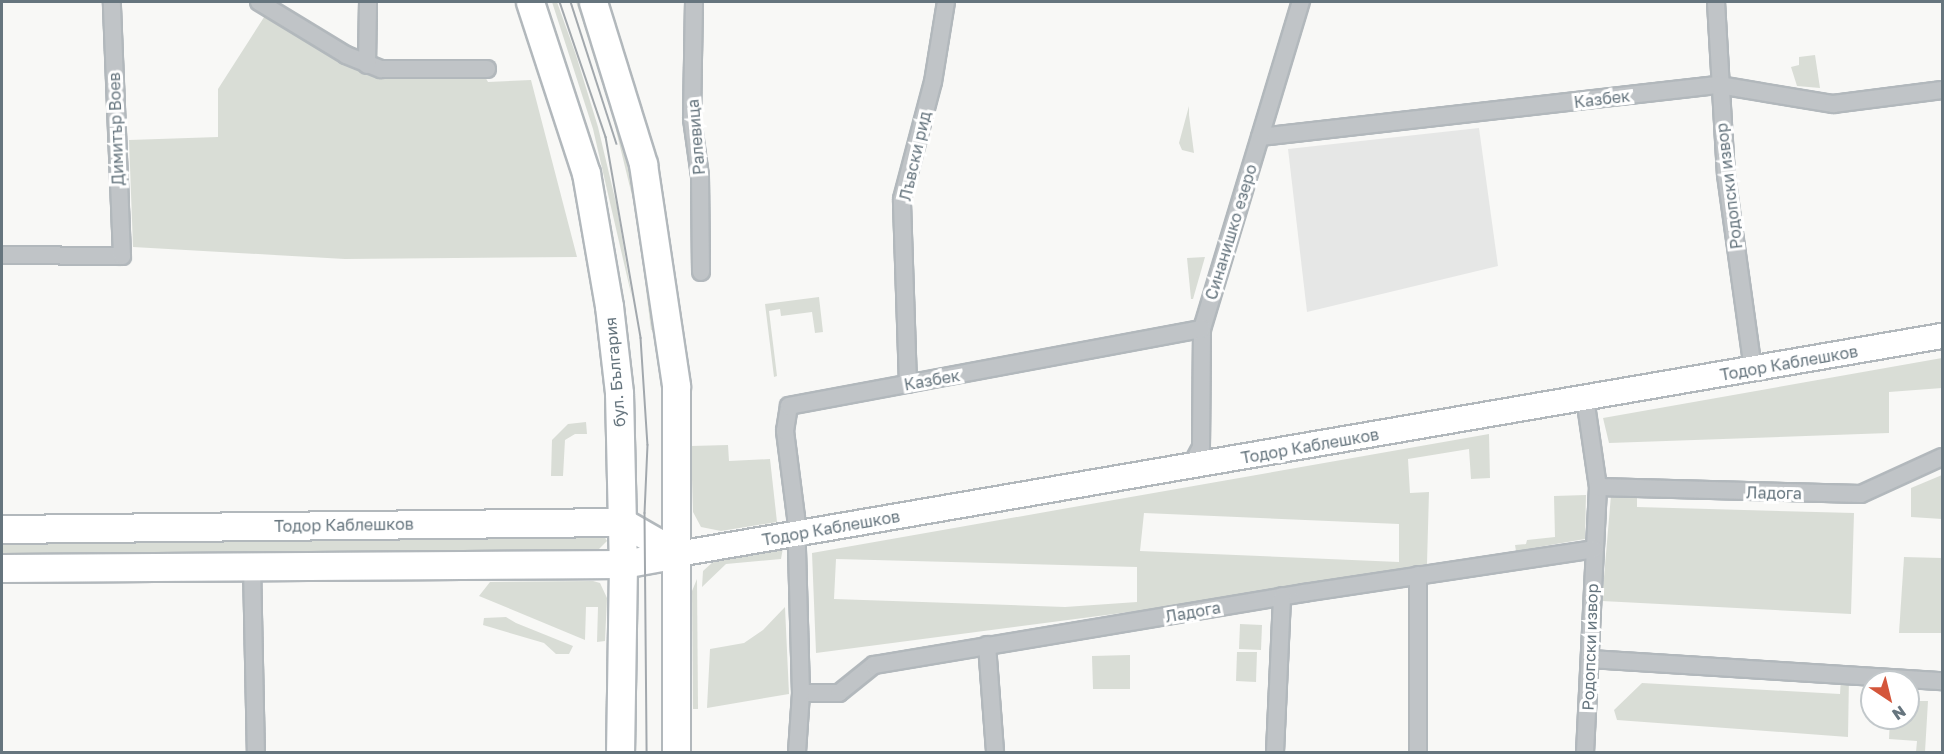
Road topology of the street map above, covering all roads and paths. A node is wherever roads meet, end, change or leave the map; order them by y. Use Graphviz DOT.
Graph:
graph roads {
  1 [pos="112,2"];
  2 [pos="258,2"];
  3 [pos="368,2"];
  4 [pos="530,2"];
  5 [pos="593,2"];
  6 [pos="694,2"];
  7 [pos="946,2"];
  8 [pos="1301,2"];
  9 [pos="1716,2"];
  10 [pos="367,65"];
  11 [pos="487,69"];
  12 [pos="1719,85"];
  13 [pos="1942,90"];
  14 [pos="1260,136"];
  15 [pos="2,255"];
  16 [pos="701,272"];
  17 [pos="1202,329"];
  18 [pos="1942,336"];
  19 [pos="1753,369"];
  20 [pos="908,384"];
  21 [pos="1585,398"];
  22 [pos="1942,457"];
  23 [pos="1191,466"];
  24 [pos="1598,487"];
  25 [pos="622,522"];
  26 [pos="2,529"];
  27 [pos="797,534"];
  28 [pos="1594,549"];
  29 [pos="678,554"];
  30 [pos="623,564"];
  31 [pos="252,566"];
  32 [pos="2,568"];
  33 [pos="1419,575"];
  34 [pos="1282,596"];
  35 [pos="987,645"];
  36 [pos="1590,659"];
  37 [pos="1942,681"];
  38 [pos="801,693"];
  39 [pos="256,753"];
  40 [pos="621,753"];
  41 [pos="676,753"];
  42 [pos="797,753"];
  43 [pos="994,753"];
  44 [pos="1275,753"];
  45 [pos="1418,753"];
  46 [pos="1585,753"];
  1 -- 15 [label="street, Димитър Воев"];
  2 -- 10 [label="street"];
  3 -- 10 [label="street"];
  4 -- 25 [label="main road, бул. България"];
  5 -- 29 [label="main road"];
  6 -- 16 [label="street, Ралевица"];
  7 -- 20 [label="street, Лъвски рид"];
  8 -- 14 [label="street, Синанишко езеро"];
  9 -- 12 [label="street, Родопски извор"];
  10 -- 11 [label="street"];
  12 -- 13 [label="street, Казбек"];
  12 -- 14 [label="street, Казбек"];
  12 -- 19 [label="street, Родопски извор"];
  14 -- 17 [label="street, Синанишко езеро"];
  17 -- 20 [label="street, Казбек"];
  17 -- 23 [label="street, Синанишко езеро"];
  18 -- 19 [label="main road, Тодор Каблешков"];
  19 -- 21 [label="main road, Тодор Каблешков"];
  20 -- 27 [label="street, Казбек"];
  21 -- 23 [label="main road, Тодор Каблешков"];
  21 -- 24 [label="street, Родопски извор"];
  22 -- 24 [label="street, Ладога"];
  23 -- 27 [label="main road, Тодор Каблешков"];
  24 -- 28 [label="street, Родопски извор"];
  25 -- 26 [label="main road, Тодор Каблешков"];
  25 -- 29 [label="main road"];
  25 -- 30 [label="main road, бул. България"];
  27 -- 29 [label="main road, Тодор Каблешков"];
  27 -- 38 [label="street"];
  28 -- 33 [label="street, Ладога"];
  28 -- 36 [label="street, Родопски извор"];
  29 -- 30 [label="main road, Тодор Каблешков"];
  29 -- 41 [label="main road"];
  30 -- 31 [label="main road, Тодор Каблешков"];
  30 -- 40 [label="main road, бул. България"];
  31 -- 32 [label="main road, Тодор Каблешков"];
  31 -- 39 [label="street"];
  33 -- 34 [label="street, Ладога"];
  33 -- 45 [label="street"];
  34 -- 35 [label="street, Ладога"];
  34 -- 44 [label="street"];
  35 -- 38 [label="street, Ладога"];
  35 -- 43 [label="street"];
  36 -- 37 [label="street"];
  36 -- 46 [label="street, Родопски извор"];
  38 -- 42 [label="street"];
}
